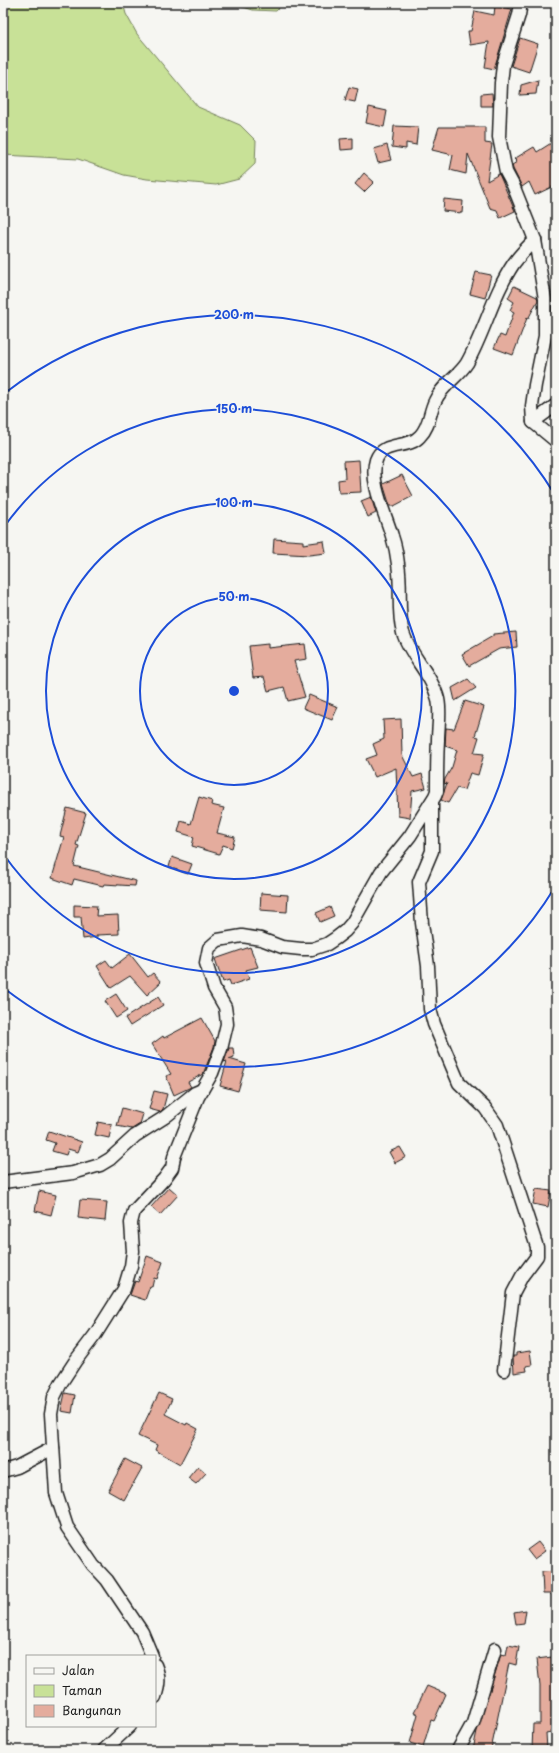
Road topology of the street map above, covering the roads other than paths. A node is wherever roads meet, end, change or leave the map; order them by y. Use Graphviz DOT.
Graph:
graph roads {
  1 [pos="521,3"];
  2 [pos="535,240"];
  3 [pos="556,405"];
  4 [pos="533,422"];
  5 [pos="556,441"];
  6 [pos="432,803"];
  7 [pos="202,1090"];
  8 [pos="3,1182"];
  9 [pos="504,1370"];
  10 [pos="53,1448"];
  11 [pos="5,1466"];
  12 [pos="495,1649"];
  13 [pos="152,1655"];
  14 [pos="156,1668"];
  15 [pos="156,1694"];
  16 [pos="129,1727"];
  17 [pos="104,1750"];
  18 [pos="458,1750"];
  1 -- 2 [label="street"];
  2 -- 4 [label="street"];
  2 -- 6 [label="street"];
  3 -- 4 [label="street"];
  4 -- 5 [label="street"];
  6 -- 7 [label="street"];
  6 -- 9 [label="street"];
  7 -- 8 [label="street"];
  7 -- 10 [label="street"];
  10 -- 11 [label="street"];
  10 -- 13 [label="street"];
  12 -- 18 [label="street"];
  14 -- 15 [label="street"];
  16 -- 17 [label="street"];
}
